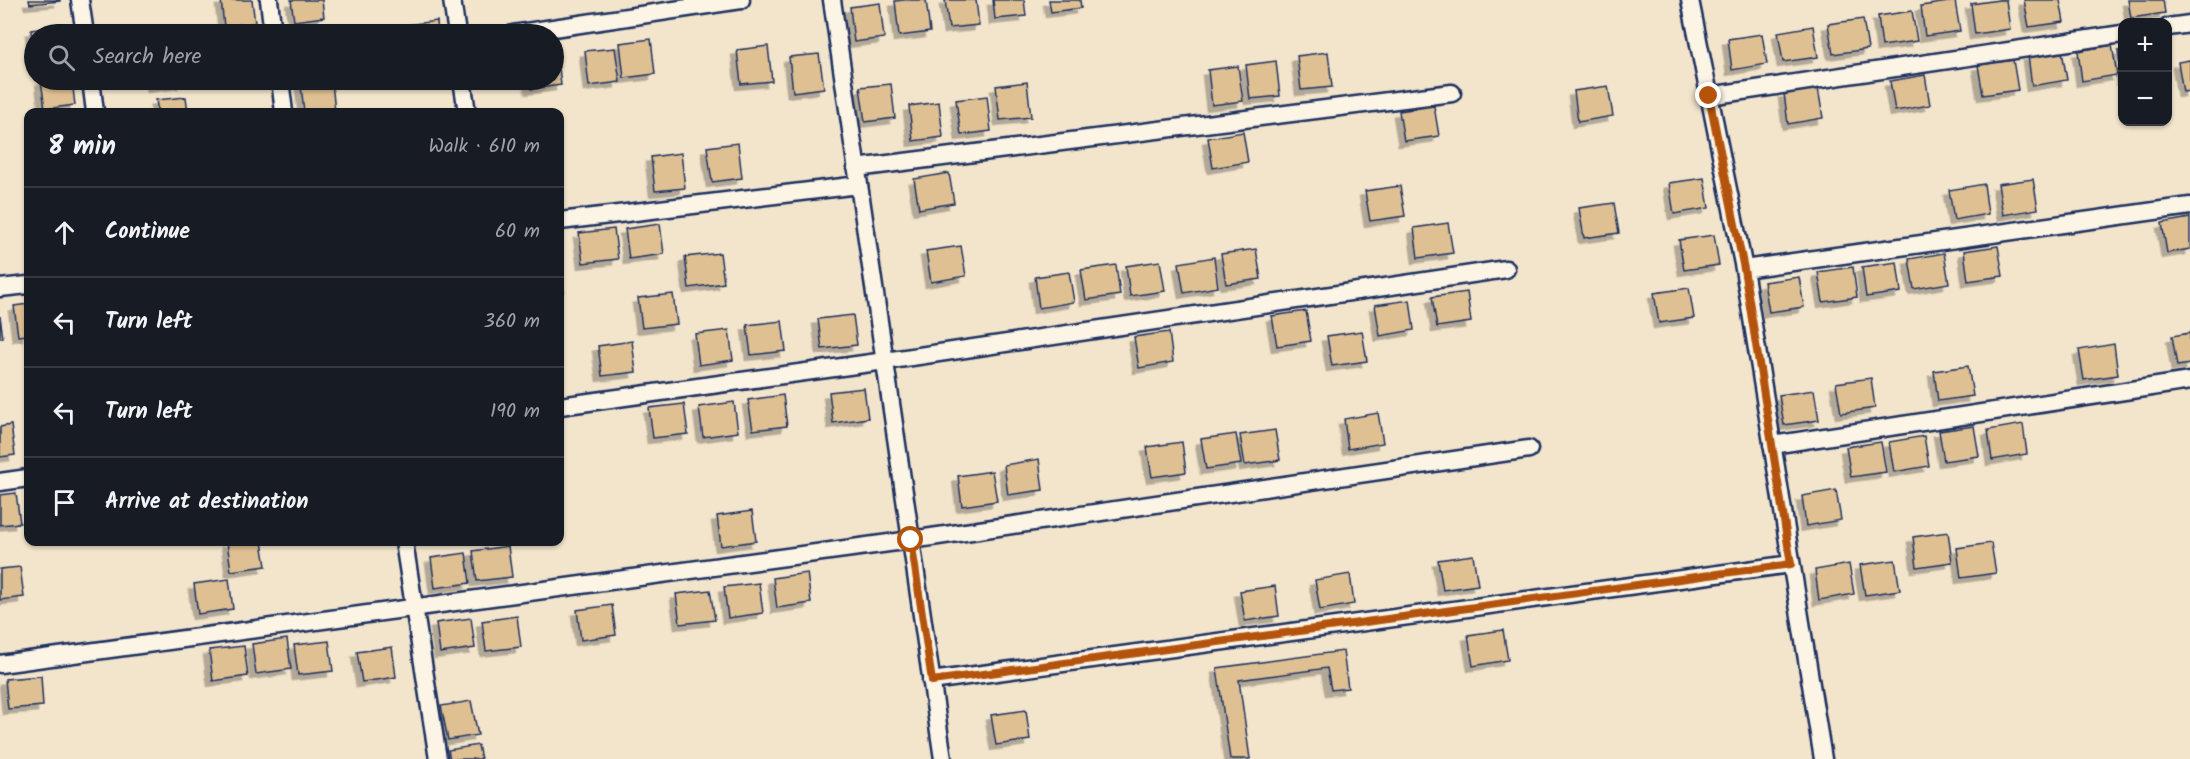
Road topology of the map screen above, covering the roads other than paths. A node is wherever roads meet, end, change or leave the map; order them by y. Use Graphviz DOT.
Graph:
graph roads {
  1 [pos="80,0"];
  2 [pos="268,0"];
  3 [pos="452,0"];
  4 [pos="741,0"];
  5 [pos="832,0"];
  6 [pos="1690,0"];
  7 [pos="84,24"];
  8 [pos="272,24"];
  9 [pos="456,24"];
  10 [pos="2190,24"];
  11 [pos="564,26"];
  12 [pos="2172,26"];
  13 [pos="2118,35"];
  14 [pos="92,90"];
  15 [pos="281,90"];
  16 [pos="464,90"];
  17 [pos="1452,93"];
  18 [pos="1709,96"];
  19 [pos="94,108"];
  20 [pos="284,108"];
  21 [pos="466,108"];
  22 [pos="856,168"];
  23 [pos="859,185"];
  24 [pos="2190,206"];
  25 [pos="564,221"];
  26 [pos="1506,269"];
  27 [pos="1744,269"];
  28 [pos="24,285"];
  29 [pos="0,288"];
  30 [pos="885,361"];
  31 [pos="2190,381"];
  32 [pos="564,405"];
  33 [pos="1772,445"];
  34 [pos="1529,449"];
  35 [pos="24,479"];
  36 [pos="0,482"];
  37 [pos="911,540"];
  38 [pos="406,546"];
  39 [pos="1791,564"];
  40 [pos="415,608"];
  41 [pos="0,664"];
  42 [pos="932,681"];
  43 [pos="438,759"];
  44 [pos="943,759"];
  45 [pos="1823,759"];
  1 -- 7 [label="street"];
  2 -- 8 [label="street"];
  3 -- 9 [label="street"];
  4 -- 11 [label="street"];
  5 -- 22 [label="street"];
  6 -- 18 [label="street"];
  10 -- 12 [label="street"];
  13 -- 18 [label="street"];
  14 -- 19 [label="street"];
  15 -- 20 [label="street"];
  16 -- 21 [label="street"];
  17 -- 22 [label="street"];
  18 -- 27 [label="street"];
  22 -- 23 [label="street"];
  23 -- 25 [label="street"];
  23 -- 30 [label="street"];
  24 -- 27 [label="street"];
  26 -- 30 [label="street"];
  27 -- 33 [label="street"];
  28 -- 29 [label="street"];
  30 -- 32 [label="street"];
  30 -- 37 [label="street"];
  31 -- 33 [label="street"];
  33 -- 39 [label="street"];
  34 -- 37 [label="street"];
  35 -- 36 [label="street"];
  37 -- 40 [label="street"];
  37 -- 42 [label="street"];
  38 -- 40 [label="street"];
  39 -- 42 [label="street"];
  39 -- 45 [label="street"];
  40 -- 41 [label="street"];
  40 -- 43 [label="street"];
  42 -- 44 [label="street"];
}
